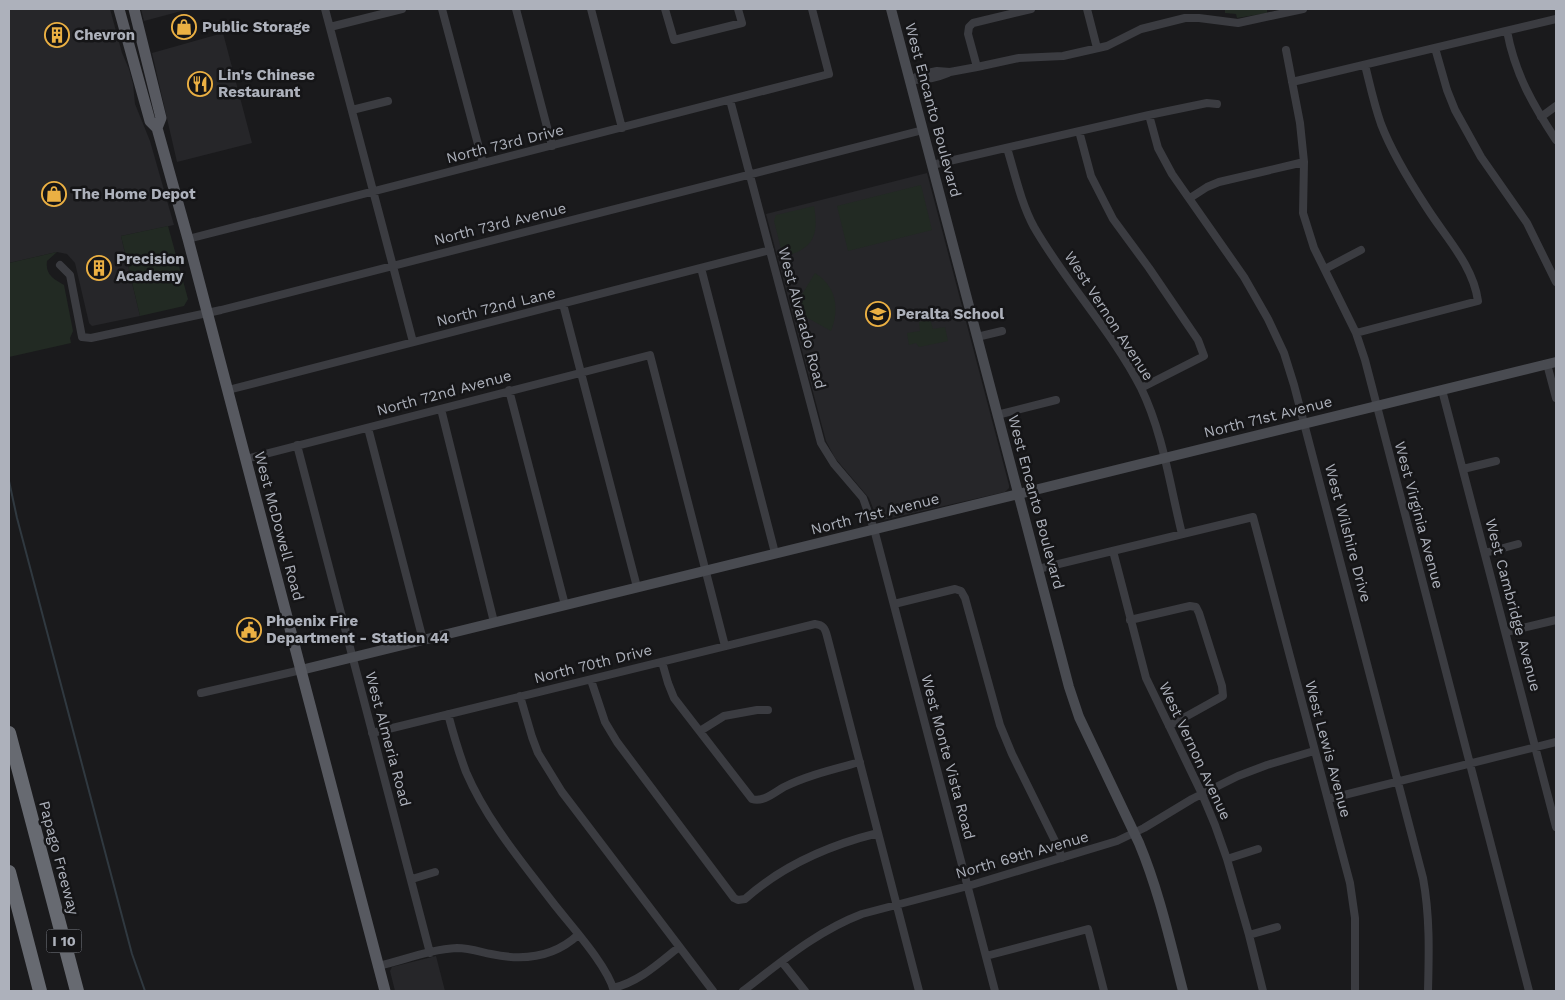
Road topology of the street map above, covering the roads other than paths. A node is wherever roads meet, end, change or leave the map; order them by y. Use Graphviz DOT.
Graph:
graph roads {
  1 [pos="119,9"];
  2 [pos="134,9"];
  3 [pos="325,9"];
  4 [pos="402,9"];
  5 [pos="442,9"];
  6 [pos="516,9"];
  7 [pos="591,9"];
  8 [pos="666,9"];
  9 [pos="738,9"];
  10 [pos="812,9"];
  11 [pos="891,9"];
  12 [pos="1031,9"];
  13 [pos="1087,9"];
  14 [pos="1303,9"];
  15 [pos="1556,20"];
  16 [pos="330,28"];
  17 [pos="1507,31"];
  18 [pos="1097,48"];
  19 [pos="1435,48"];
  20 [pos="1286,50"];
  21 [pos="1365,65"];
  22 [pos="977,67"];
  23 [pos="910,80"];
  24 [pos="1292,82"];
  25 [pos="730,100"];
  26 [pos="388,101"];
  27 [pos="1217,104"];
  28 [pos="1556,106"];
  29 [pos="352,110"];
  30 [pos="1149,115"];
  31 [pos="1541,117"];
  32 [pos="157,128"];
  33 [pos="622,128"];
  34 [pos="923,130"];
  35 [pos="1079,131"];
  36 [pos="1556,140"];
  37 [pos="552,146"];
  38 [pos="1007,148"];
  39 [pos="1304,162"];
  40 [pos="483,163"];
  41 [pos="932,165"];
  42 [pos="750,175"];
  43 [pos="373,192"];
  44 [pos="1190,198"];
  45 [pos="188,239"];
  46 [pos="770,250"];
  47 [pos="1361,250"];
  48 [pos="60,265"];
  49 [pos="392,266"];
  50 [pos="701,268"];
  51 [pos="1325,269"];
  52 [pos="1556,282"];
  53 [pos="563,304"];
  54 [pos="208,313"];
  55 [pos="1002,331"];
  56 [pos="1356,332"];
  57 [pos="977,337"];
  58 [pos="413,342"];
  59 [pos="1552,363"];
  60 [pos="580,373"];
  61 [pos="1141,388"];
  62 [pos="228,390"];
  63 [pos="509,390"];
  64 [pos="1442,390"];
  65 [pos="1556,398"];
  66 [pos="1056,400"];
  67 [pos="1377,406"];
  68 [pos="441,409"];
  69 [pos="997,415"];
  70 [pos="1305,423"];
  71 [pos="368,428"];
  72 [pos="297,445"];
  73 [pos="1164,458"];
  74 [pos="246,459"];
  75 [pos="1496,461"];
  76 [pos="1463,469"];
  77 [pos="1018,495"];
  78 [pos="874,529"];
  79 [pos="1182,534"];
  80 [pos="1518,544"];
  81 [pos="1113,551"];
  82 [pos="776,553"];
  83 [pos="1485,553"];
  84 [pos="1038,569"];
  85 [pos="705,571"];
  86 [pos="637,587"];
  87 [pos="894,604"];
  88 [pos="565,605"];
  89 [pos="1130,620"];
  90 [pos="1556,620"];
  91 [pos="494,622"];
  92 [pos="1506,632"];
  93 [pos="423,640"];
  94 [pos="725,646"];
  95 [pos="351,657"];
  96 [pos="662,662"];
  97 [pos="301,670"];
  98 [pos="591,680"];
  99 [pos="201,693"];
  100 [pos="520,696"];
  101 [pos="768,710"];
  102 [pos="448,714"];
  103 [pos="1169,726"];
  104 [pos="700,732"];
  105 [pos="9,733"];
  106 [pos="372,733"];
  107 [pos="1556,742"];
  108 [pos="1536,748"];
  109 [pos="1314,751"];
  110 [pos="860,762"];
  111 [pos="1470,763"];
  112 [pos="1398,782"];
  113 [pos="1202,794"];
  114 [pos="1328,799"];
  115 [pos="1556,827"];
  116 [pos="1135,833"];
  117 [pos="878,834"];
  118 [pos="1258,849"];
  119 [pos="1062,858"];
  120 [pos="1226,859"];
  121 [pos="9,872"];
  122 [pos="435,872"];
  123 [pos="412,879"];
  124 [pos="968,886"];
  125 [pos="51,891"];
  126 [pos="9,903"];
  127 [pos="896,904"];
  128 [pos="1277,927"];
  129 [pos="578,935"];
  130 [pos="1249,935"];
  131 [pos="679,947"];
  132 [pos="430,953"];
  133 [pos="986,956"];
  134 [pos="782,962"];
  135 [pos="378,966"];
  136 [pos="614,990"];
  137 [pos="30,991"];
  138 [pos="40,991"];
  139 [pos="77,991"];
  140 [pos="87,991"];
  141 [pos="385,991"];
  142 [pos="713,991"];
  143 [pos="744,991"];
  144 [pos="804,991"];
  145 [pos="919,991"];
  146 [pos="995,991"];
  147 [pos="1104,991"];
  148 [pos="1184,991"];
  149 [pos="1263,991"];
  150 [pos="1354,991"];
  151 [pos="1428,991"];
  152 [pos="1529,991"];
  1 -- 32 [label="main road, West McDowell Road"];
  2 -- 32 [label="main road, West McDowell Road"];
  3 -- 16 [label="street"];
  4 -- 16 [label="street"];
  5 -- 40 [label="street"];
  6 -- 37 [label="street"];
  7 -- 33 [label="street"];
  8 -- 9 [label="street"];
  10 -- 25 [label="street, North 73rd Drive"];
  11 -- 23 [label="street, West Encanto Boulevard"];
  12 -- 22 [label="street"];
  13 -- 18 [label="street"];
  14 -- 18 [label="street"];
  15 -- 17 [label="street"];
  16 -- 29 [label="street"];
  17 -- 19 [label="street"];
  17 -- 31 [label="street"];
  18 -- 22 [label="street"];
  19 -- 21 [label="street"];
  19 -- 52 [label="street"];
  20 -- 24 [label="street, West Virginia Avenue"];
  21 -- 24 [label="street"];
  21 -- 56 [label="street"];
  22 -- 23 [label="street"];
  23 -- 34 [label="street, West Encanto Boulevard"];
  24 -- 39 [label="street, West Virginia Avenue"];
  25 -- 33 [label="street, North 73rd Drive"];
  25 -- 42 [label="street, West Alvarado Road"];
  26 -- 29 [label="street"];
  27 -- 30 [label="street"];
  28 -- 31 [label="street"];
  29 -- 43 [label="street"];
  30 -- 35 [label="street"];
  30 -- 44 [label="street, West Wilshire Drive"];
  31 -- 36 [label="street"];
  32 -- 45 [label="main road, West McDowell Road"];
  33 -- 37 [label="street, North 73rd Drive"];
  34 -- 41 [label="street, West Encanto Boulevard"];
  34 -- 42 [label="street, North 73rd Avenue"];
  35 -- 38 [label="street"];
  35 -- 61 [label="street"];
  37 -- 40 [label="street, North 73rd Drive"];
  38 -- 41 [label="street"];
  38 -- 61 [label="street, West Vernon Avenue"];
  39 -- 44 [label="street"];
  39 -- 51 [label="street, West Virginia Avenue"];
  40 -- 43 [label="street, North 73rd Drive"];
  41 -- 57 [label="street, West Encanto Boulevard"];
  42 -- 46 [label="street, West Alvarado Road"];
  42 -- 49 [label="street, North 73rd Avenue"];
  43 -- 45 [label="street, North 73rd Drive"];
  43 -- 49 [label="street"];
  44 -- 70 [label="street, West Wilshire Drive"];
  45 -- 54 [label="main road, West McDowell Road"];
  46 -- 50 [label="street, North 72nd Lane"];
  46 -- 78 [label="street, West Alvarado Road"];
  47 -- 51 [label="street"];
  48 -- 54 [label="street, North 73rd Avenue"];
  49 -- 54 [label="street, North 73rd Avenue"];
  49 -- 58 [label="street"];
  50 -- 53 [label="street, North 72nd Lane"];
  50 -- 82 [label="street"];
  51 -- 56 [label="street, West Virginia Avenue"];
  53 -- 58 [label="street, North 72nd Lane"];
  53 -- 60 [label="street"];
  54 -- 62 [label="main road, West McDowell Road"];
  55 -- 57 [label="street"];
  56 -- 67 [label="street, West Virginia Avenue"];
  57 -- 69 [label="street, West Encanto Boulevard"];
  58 -- 62 [label="street, North 72nd Lane"];
  59 -- 64 [label="street, North 71st Avenue"];
  59 -- 65 [label="street"];
  60 -- 63 [label="street, North 72nd Avenue"];
  60 -- 85 [label="street, North 72nd Avenue"];
  60 -- 86 [label="street"];
  61 -- 73 [label="street, West Vernon Avenue"];
  62 -- 74 [label="main road, West McDowell Road"];
  63 -- 68 [label="street, North 72nd Avenue"];
  63 -- 88 [label="street"];
  64 -- 67 [label="street, North 71st Avenue"];
  64 -- 76 [label="street, West Cambridge Avenue"];
  66 -- 69 [label="street"];
  67 -- 70 [label="street, North 71st Avenue"];
  67 -- 111 [label="street, West Virginia Avenue"];
  68 -- 71 [label="street, North 72nd Avenue"];
  68 -- 91 [label="street"];
  69 -- 77 [label="street, West Encanto Boulevard"];
  70 -- 73 [label="street, North 71st Avenue"];
  70 -- 112 [label="street, West Wilshire Drive"];
  71 -- 72 [label="street, North 72nd Avenue"];
  71 -- 93 [label="street"];
  72 -- 74 [label="street, North 72nd Avenue"];
  72 -- 95 [label="street, West Almeria Road"];
  73 -- 77 [label="street, North 71st Avenue"];
  73 -- 79 [label="street, West Vernon Avenue"];
  74 -- 97 [label="main road, West McDowell Road"];
  75 -- 76 [label="street"];
  76 -- 83 [label="street, West Cambridge Avenue"];
  77 -- 78 [label="street, North 71st Avenue"];
  77 -- 84 [label="street, West Encanto Boulevard"];
  78 -- 82 [label="street, North 71st Avenue"];
  78 -- 87 [label="street, West Monte Vista Road"];
  79 -- 81 [label="street"];
  79 -- 109 [label="street, West Lewis Avenue"];
  80 -- 83 [label="street"];
  81 -- 84 [label="street"];
  81 -- 89 [label="street, West Vernon Avenue"];
  82 -- 85 [label="street, North 71st Avenue"];
  83 -- 92 [label="street, West Cambridge Avenue"];
  84 -- 116 [label="street, West Encanto Boulevard"];
  85 -- 86 [label="street, North 71st Avenue"];
  85 -- 94 [label="street"];
  86 -- 88 [label="street, North 71st Avenue"];
  87 -- 119 [label="street"];
  87 -- 124 [label="street, West Monte Vista Road"];
  88 -- 91 [label="street, North 71st Avenue"];
  89 -- 103 [label="street, West Vernon Avenue"];
  89 -- 103 [label="street"];
  90 -- 92 [label="street"];
  91 -- 93 [label="street, North 71st Avenue"];
  92 -- 108 [label="street, West Cambridge Avenue"];
  93 -- 95 [label="street, North 71st Avenue"];
  94 -- 96 [label="street, North 70th Drive"];
  94 -- 110 [label="street, North 70th Drive"];
  95 -- 97 [label="street, North 71st Avenue"];
  95 -- 106 [label="street, West Almeria Road"];
  96 -- 98 [label="street, North 70th Drive"];
  96 -- 104 [label="street"];
  97 -- 99 [label="street, North 71st Avenue"];
  97 -- 135 [label="main road, West McDowell Road"];
  98 -- 100 [label="street, North 70th Drive"];
  98 -- 117 [label="street"];
  100 -- 102 [label="street, North 70th Drive"];
  100 -- 131 [label="street"];
  101 -- 104 [label="street"];
  102 -- 106 [label="street, North 70th Drive"];
  102 -- 129 [label="street"];
  103 -- 113 [label="street, West Vernon Avenue"];
  104 -- 110 [label="street"];
  105 -- 125 [label="highway, Papago Freeway / I 10"];
  106 -- 123 [label="street, West Almeria Road"];
  107 -- 108 [label="street"];
  108 -- 111 [label="street"];
  108 -- 115 [label="street, West Cambridge Avenue"];
  109 -- 113 [label="street, North 69th Avenue"];
  109 -- 114 [label="street, West Lewis Avenue"];
  110 -- 117 [label="street"];
  111 -- 112 [label="street"];
  111 -- 152 [label="street, West Virginia Avenue"];
  112 -- 114 [label="street"];
  112 -- 151 [label="street, West Wilshire Drive"];
  113 -- 116 [label="street, North 69th Avenue"];
  113 -- 120 [label="street, West Vernon Avenue"];
  114 -- 150 [label="street, West Lewis Avenue"];
  116 -- 119 [label="street, North 69th Avenue"];
  116 -- 148 [label="street, West Encanto Boulevard"];
  117 -- 127 [label="street"];
  118 -- 120 [label="street"];
  119 -- 124 [label="street, North 69th Avenue"];
  120 -- 130 [label="street, West Vernon Avenue"];
  121 -- 138 [label="highway, I 10"];
  122 -- 123 [label="street"];
  123 -- 132 [label="street, West Almeria Road"];
  124 -- 127 [label="street, North 69th Avenue"];
  124 -- 133 [label="street, West Monte Vista Road"];
  125 -- 139 [label="highway, Papago Freeway / I 10"];
  125 -- 140 [label="highway"];
  126 -- 137 [label="highway"];
  127 -- 134 [label="street, North 69th Avenue"];
  127 -- 145 [label="street"];
  128 -- 130 [label="street"];
  129 -- 132 [label="street"];
  129 -- 136 [label="street"];
  130 -- 149 [label="street, West Vernon Avenue"];
  131 -- 136 [label="street"];
  131 -- 142 [label="street"];
  132 -- 135 [label="street"];
  133 -- 146 [label="street, West Monte Vista Road"];
  133 -- 147 [label="street"];
  134 -- 143 [label="street, North 69th Avenue"];
  134 -- 144 [label="street"];
  135 -- 141 [label="main road, West McDowell Road"];
}
